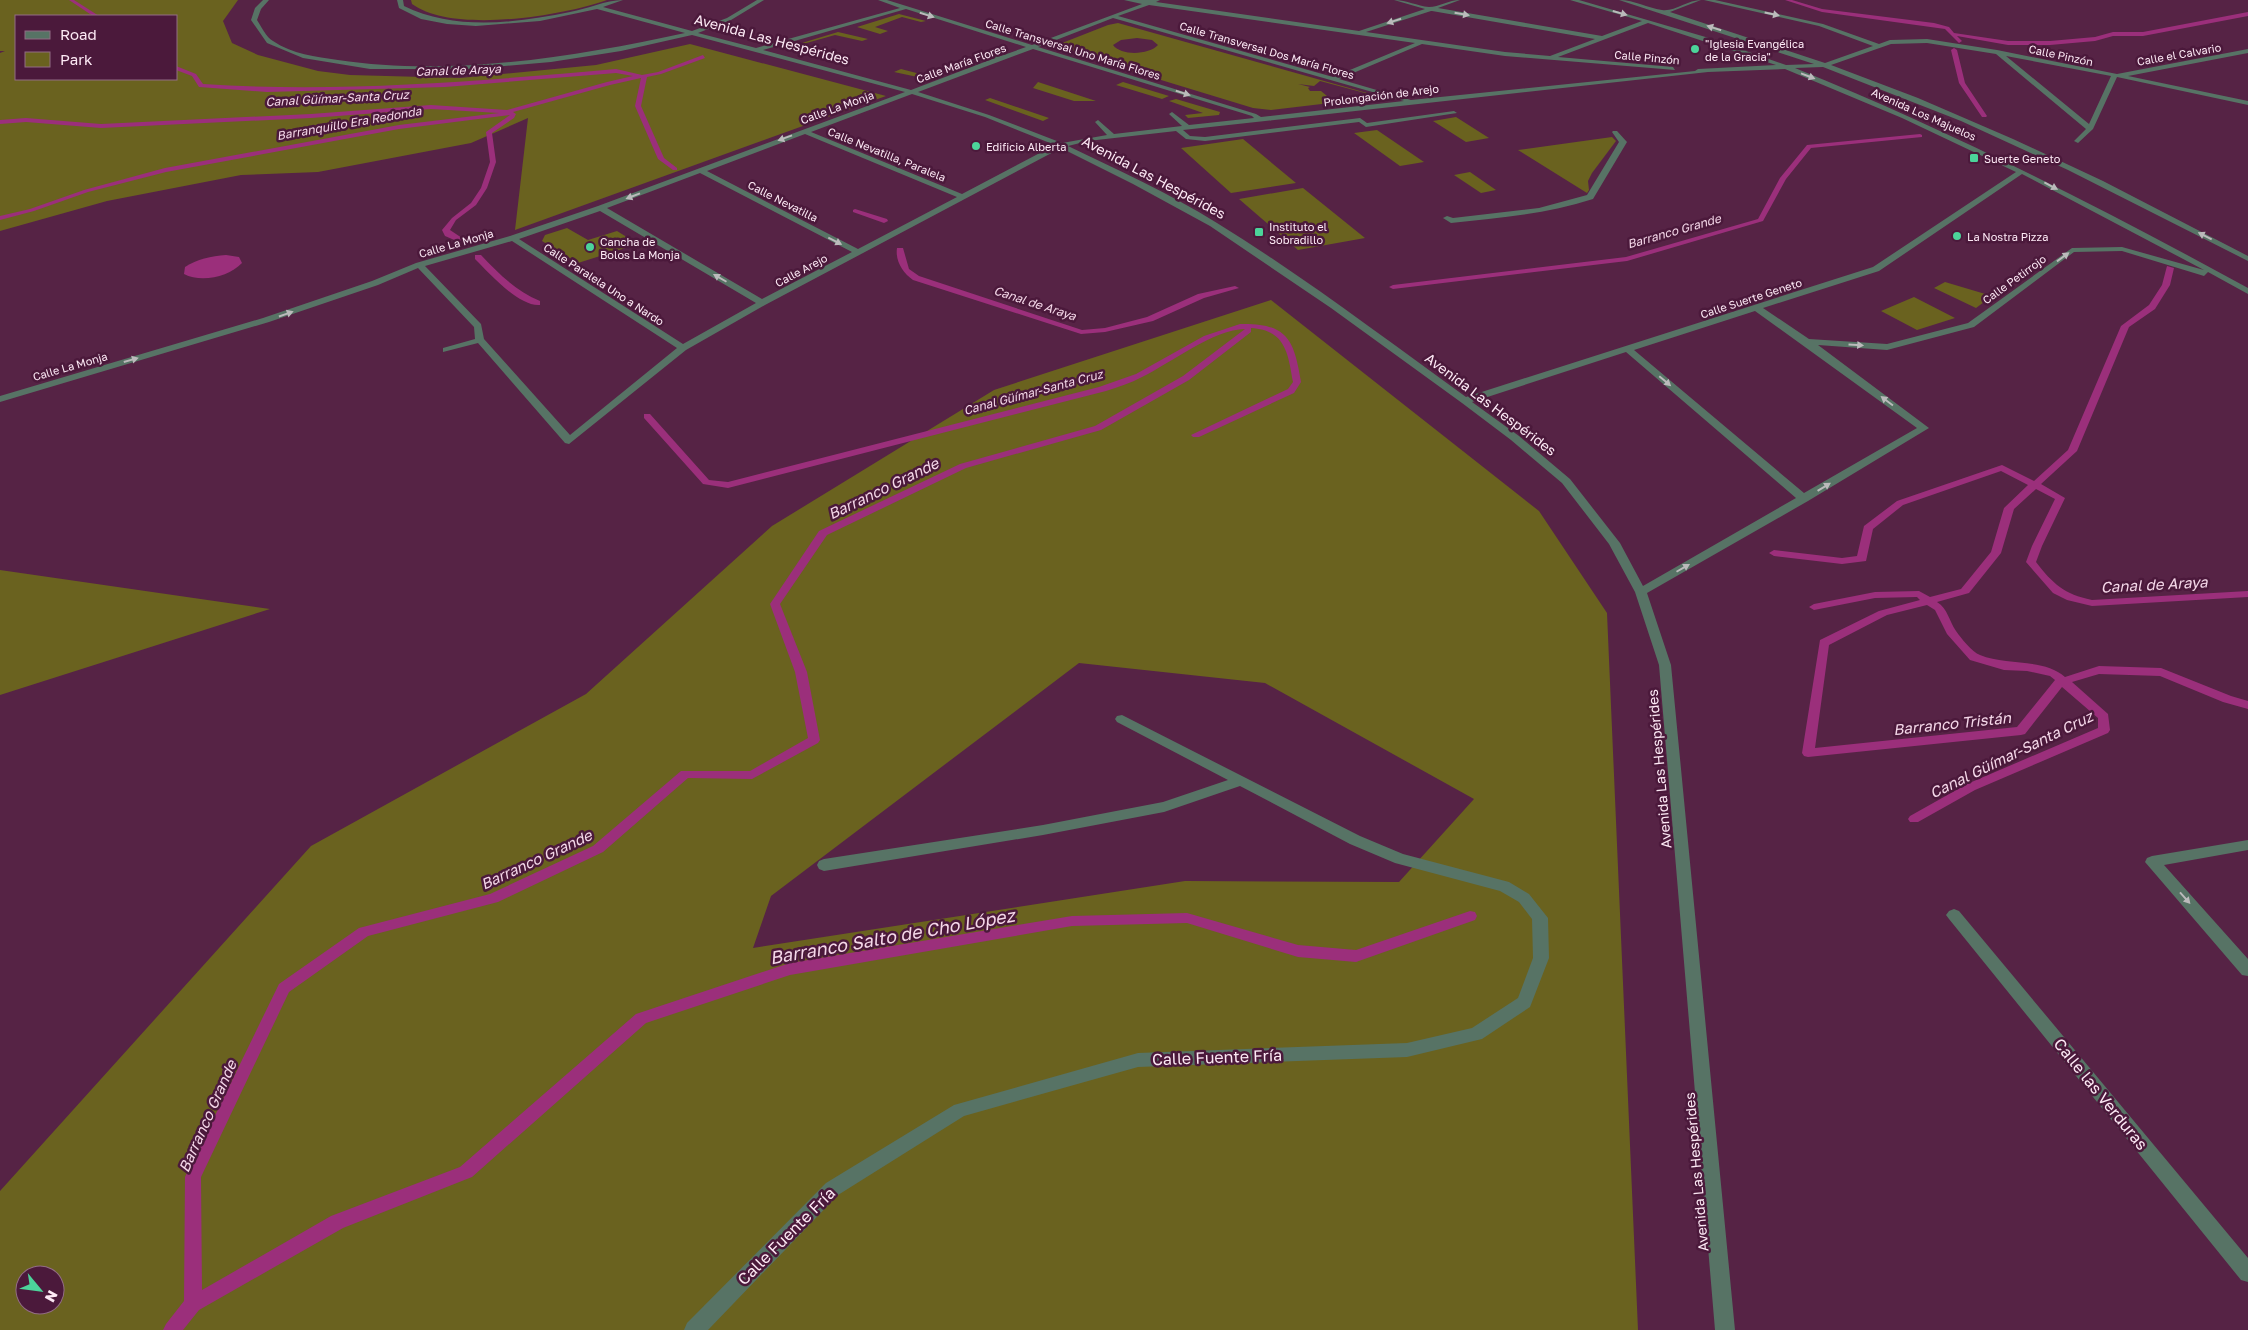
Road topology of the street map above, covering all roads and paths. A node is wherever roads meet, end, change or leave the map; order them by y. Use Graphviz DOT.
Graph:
graph roads {
  1 [pos="266,0"];
  2 [pos="400,0"];
  3 [pos="620,0"];
  4 [pos="761,0"];
  5 [pos="880,0"];
  6 [pos="1128,0"];
  7 [pos="1397,0"];
  8 [pos="1457,0"];
  9 [pos="1573,0"];
  10 [pos="1622,0"];
  11 [pos="1698,0"];
  12 [pos="1707,0"];
  13 [pos="1154,1"];
  14 [pos="599,8"];
  15 [pos="905,8"];
  16 [pos="1432,9"];
  17 [pos="1666,12"];
  18 [pos="1114,17"];
  19 [pos="1648,21"];
  20 [pos="1360,32"];
  21 [pos="692,33"];
  22 [pos="1601,38"];
  23 [pos="1422,42"];
  24 [pos="1879,46"];
  25 [pos="1033,48"];
  26 [pos="756,50"];
  27 [pos="2248,51"];
  28 [pos="981,52"];
  29 [pos="1997,52"];
  30 [pos="1003,58"];
  31 [pos="1550,58"];
  32 [pos="1826,65"];
  33 [pos="1783,66"];
  34 [pos="1705,72"];
  35 [pos="2114,76"];
  36 [pos="1333,79"];
  37 [pos="913,92"];
  38 [pos="1414,102"];
  39 [pos="2248,103"];
  40 [pos="1454,112"];
  41 [pos="1172,114"];
  42 [pos="1259,119"];
  43 [pos="1098,122"];
  44 [pos="1188,128"];
  45 [pos="1178,129"];
  46 [pos="2090,129"];
  47 [pos="803,131"];
  48 [pos="1615,132"];
  49 [pos="1112,136"];
  50 [pos="2078,140"];
  51 [pos="1061,146"];
  52 [pos="699,170"];
  53 [pos="2022,171"];
  54 [pos="963,197"];
  55 [pos="601,208"];
  56 [pos="1447,218"];
  57 [pos="513,238"];
  58 [pos="858,252"];
  59 [pos="2248,258"];
  60 [pos="419,265"];
  61 [pos="2248,279"];
  62 [pos="2231,281"];
  63 [pos="2248,291"];
  64 [pos="762,303"];
  65 [pos="1757,308"];
  66 [pos="480,340"];
  67 [pos="1807,342"];
  68 [pos="683,348"];
  69 [pos="446,350"];
  70 [pos="1628,350"];
  71 [pos="0,399"];
  72 [pos="1465,401"];
  73 [pos="1804,499"];
  74 [pos="1641,592"];
  75 [pos="1122,719"];
  76 [pos="1241,781"];
  77 [pos="2248,844"];
  78 [pos="824,865"];
  79 [pos="1954,915"];
  80 [pos="2248,970"];
  81 [pos="2248,1273"];
  82 [pos="694,1330"];
  83 [pos="1725,1330"];
  1 -- 21 [label="street"];
  2 -- 14 [label="street"];
  3 -- 14 [label="street"];
  4 -- 21 [label="street"];
  5 -- 15 [label="street, Calle Transversal Uno María Flores"];
  6 -- 13 [label="street, Calle Pinzón"];
  7 -- 16 [label="street"];
  8 -- 16 [label="street"];
  9 -- 19 [label="street, Avenida Los Majuelos, one-way"];
  10 -- 17 [label="street, Avenida Los Majuelos"];
  11 -- 17 [label="street"];
  12 -- 24 [label="street, one-way"];
  13 -- 18 [label="street, Calle María Flores"];
  13 -- 20 [label="street, Calle Pinzón"];
  14 -- 21 [label="street, Avenida Las Hespérides"];
  15 -- 25 [label="street, Calle Transversal Uno María Flores, one-way"];
  15 -- 26 [label="street"];
  16 -- 20 [label="street, one-way"];
  16 -- 22 [label="street, one-way"];
  32 -- 17 [label="street, Avenida Los Majuelos, one-way"];
  18 -- 25 [label="street, Calle María Flores"];
  18 -- 36 [label="street, Calle Transversal Dos María Flores"];
  19 -- 22 [label="street"];
  19 -- 33 [label="street, Avenida Los Majuelos"];
  20 -- 23 [label="street, Calle Pinzón"];
  21 -- 26 [label="street, Avenida Las Hespérides"];
  22 -- 31 [label="street"];
  23 -- 31 [label="street, Calle Pinzón"];
  23 -- 36 [label="street"];
  24 -- 29 [label="street, Calle Pinzón"];
  24 -- 32 [label="street, Calle Pinzón"];
  25 -- 30 [label="street, Calle María Flores"];
  25 -- 42 [label="street, Calle Transversal Uno María Flores, one-way"];
  26 -- 37 [label="street, Avenida Las Hespérides"];
  27 -- 35 [label="street, Calle el Calvario"];
  28 -- 30 [label="street"];
  29 -- 35 [label="street, Calle Pinzón"];
  29 -- 46 [label="street"];
  30 -- 37 [label="street, Calle María Flores"];
  31 -- 34 [label="street, Calle Pinzón"];
  32 -- 33 [label="street, Calle Pinzón"];
  59 -- 32 [label="street, Avenida Los Majuelos, one-way"];
  33 -- 34 [label="street, Calle Pinzón"];
  33 -- 53 [label="street, Avenida Los Majuelos, one-way"];
  34 -- 38 [label="street, Prolongación de Arejo"];
  35 -- 39 [label="street, Calle Pinzón"];
  35 -- 46 [label="street"];
  36 -- 38 [label="street, Calle Transversal Dos María Flores"];
  37 -- 47 [label="street, Calle La Monja"];
  37 -- 51 [label="street, Avenida Las Hespérides"];
  38 -- 42 [label="street, Prolongación de Arejo"];
  40 -- 45 [label="street"];
  41 -- 44 [label="street"];
  42 -- 44 [label="street, Prolongación de Arejo"];
  43 -- 49 [label="street"];
  44 -- 45 [label="street, Prolongación de Arejo"];
  45 -- 49 [label="street, Prolongación de Arejo"];
  46 -- 50 [label="street"];
  47 -- 52 [label="street, Calle La Monja, one-way"];
  47 -- 54 [label="street, Calle Nevatilla, Paralela"];
  48 -- 56 [label="street"];
  49 -- 51 [label="street, Prolongación de Arejo"];
  51 -- 54 [label="street, Calle Arejo"];
  51 -- 72 [label="street, Avenida Las Hespérides"];
  52 -- 55 [label="street, Calle La Monja, one-way"];
  52 -- 58 [label="street, Calle Nevatilla, one-way"];
  53 -- 62 [label="street, Avenida Los Majuelos, one-way"];
  53 -- 65 [label="street, Calle Suerte Geneto"];
  54 -- 58 [label="street, Calle Arejo"];
  55 -- 57 [label="street, Calle La Monja"];
  64 -- 55 [label="street, one-way"];
  57 -- 60 [label="street, Calle La Monja"];
  57 -- 68 [label="street, Calle Paralela Uno a Nardo"];
  58 -- 64 [label="street, Calle Arejo"];
  60 -- 66 [label="street"];
  71 -- 60 [label="street, Calle La Monja, one-way"];
  61 -- 62 [label="street"];
  62 -- 63 [label="street, Avenida Los Majuelos"];
  67 -- 62 [label="street, Calle Petirrojo, one-way"];
  64 -- 68 [label="street, Calle Arejo"];
  65 -- 67 [label="street"];
  65 -- 70 [label="street, Calle Suerte Geneto"];
  66 -- 68 [label="street, Calle Arejo"];
  66 -- 69 [label="street"];
  73 -- 67 [label="street, one-way"];
  70 -- 72 [label="street, Calle Suerte Geneto"];
  70 -- 73 [label="street, one-way"];
  72 -- 74 [label="street, Avenida Las Hespérides"];
  74 -- 73 [label="street, one-way"];
  74 -- 83 [label="street, Avenida Las Hespérides"];
  75 -- 76 [label="street, Calle Fuente Fría"];
  76 -- 78 [label="street"];
  76 -- 82 [label="street, Calle Fuente Fría"];
  77 -- 80 [label="street, one-way"];
  79 -- 81 [label="street, Calle las Verduras"];
}
